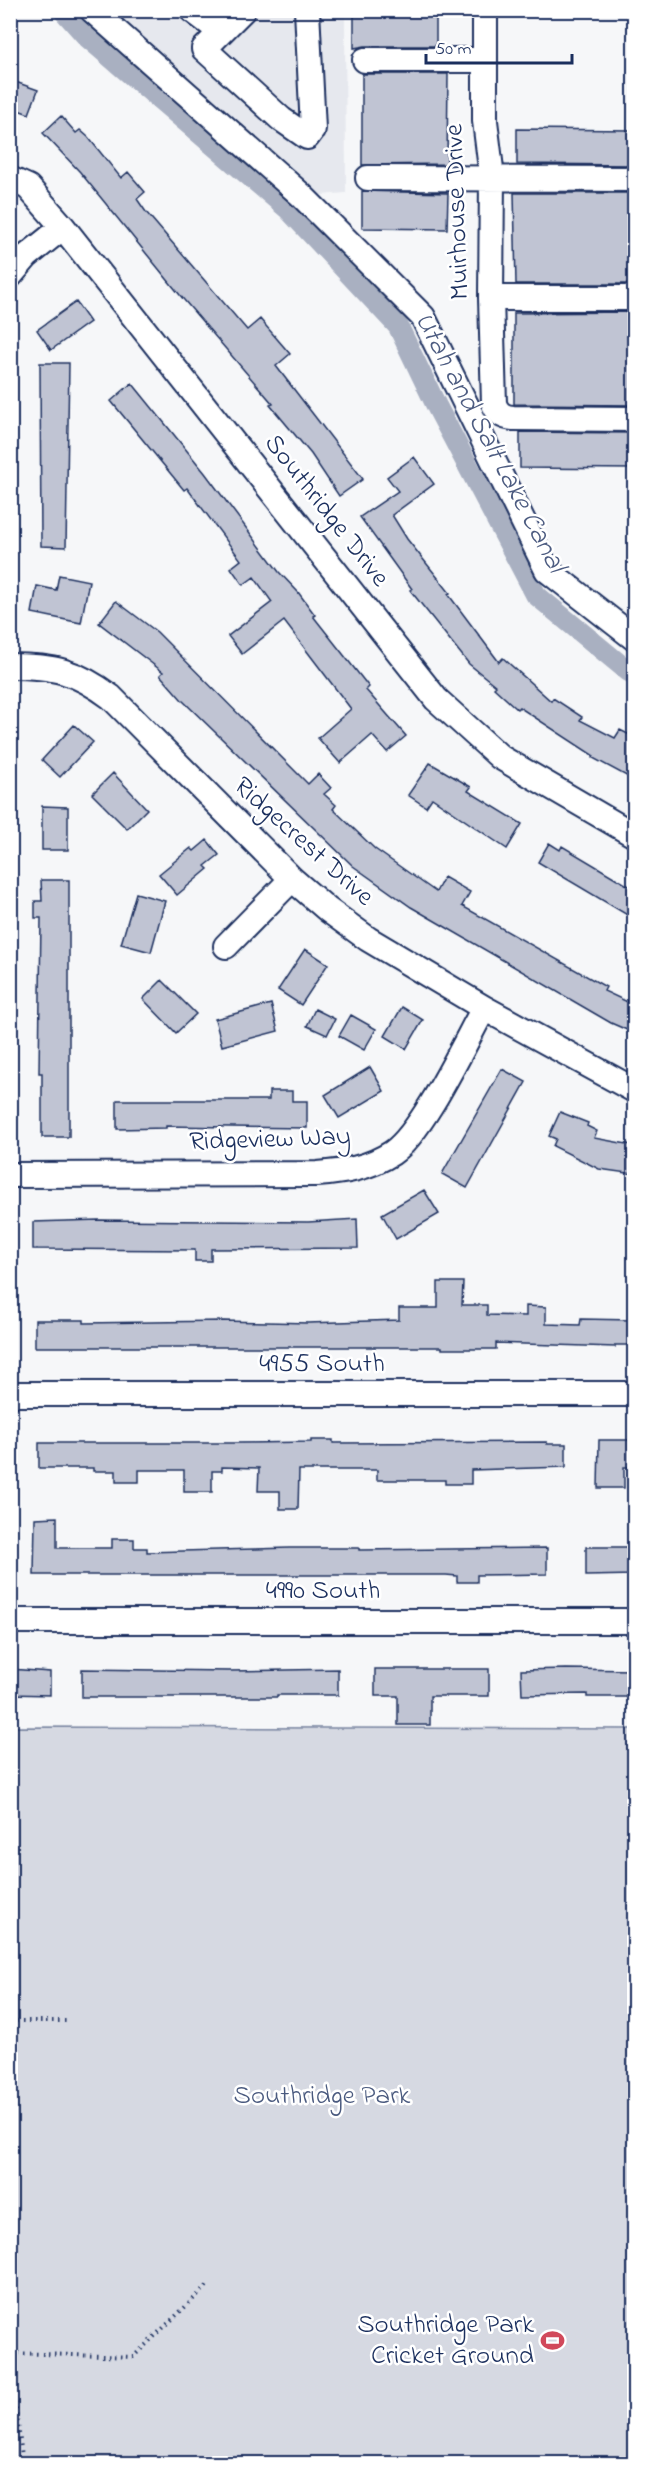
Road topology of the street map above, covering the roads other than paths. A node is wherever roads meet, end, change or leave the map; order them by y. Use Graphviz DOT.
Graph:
graph roads {
  1 [pos="92,10"];
  2 [pos="192,10"];
  3 [pos="243,10"];
  4 [pos="307,10"];
  5 [pos="485,10"];
  6 [pos="220,32"];
  7 [pos="365,60"];
  8 [pos="486,60"];
  9 [pos="492,177"];
  10 [pos="368,178"];
  11 [pos="634,178"];
  12 [pos="10,179"];
  13 [pos="63,227"];
  14 [pos="10,276"];
  15 [pos="491,298"];
  16 [pos="634,298"];
  17 [pos="634,419"];
  18 [pos="634,638"];
  19 [pos="10,666"];
  20 [pos="634,835"];
  21 [pos="292,879"];
  22 [pos="226,946"];
  23 [pos="484,1008"];
  24 [pos="634,1090"];
  25 [pos="10,1175"];
  26 [pos="10,1394"];
  27 [pos="634,1394"];
  28 [pos="10,1621"];
  29 [pos="634,1622"];
  1 -- 18 [label="street"];
  2 -- 6 [label="street"];
  3 -- 6 [label="street"];
  4 -- 6 [label="street"];
  5 -- 8 [label="street, Muirhouse Drive"];
  7 -- 8 [label="street"];
  8 -- 9 [label="street, Muirhouse Drive"];
  9 -- 10 [label="street"];
  9 -- 11 [label="street"];
  9 -- 15 [label="street, Muirhouse Drive"];
  12 -- 13 [label="street, Southridge Drive"];
  13 -- 14 [label="street"];
  13 -- 20 [label="street, Southridge Drive"];
  15 -- 16 [label="street"];
  15 -- 17 [label="street, Muirhouse Drive"];
  19 -- 21 [label="street, Ridgecrest Drive"];
  21 -- 22 [label="street"];
  21 -- 23 [label="street, Ridgecrest Drive"];
  23 -- 24 [label="street, Ridgecrest Drive"];
  23 -- 25 [label="street, Ridgeview Way"];
  26 -- 27 [label="street, 4955 South"];
  28 -- 29 [label="street, 4990 South"];
}
